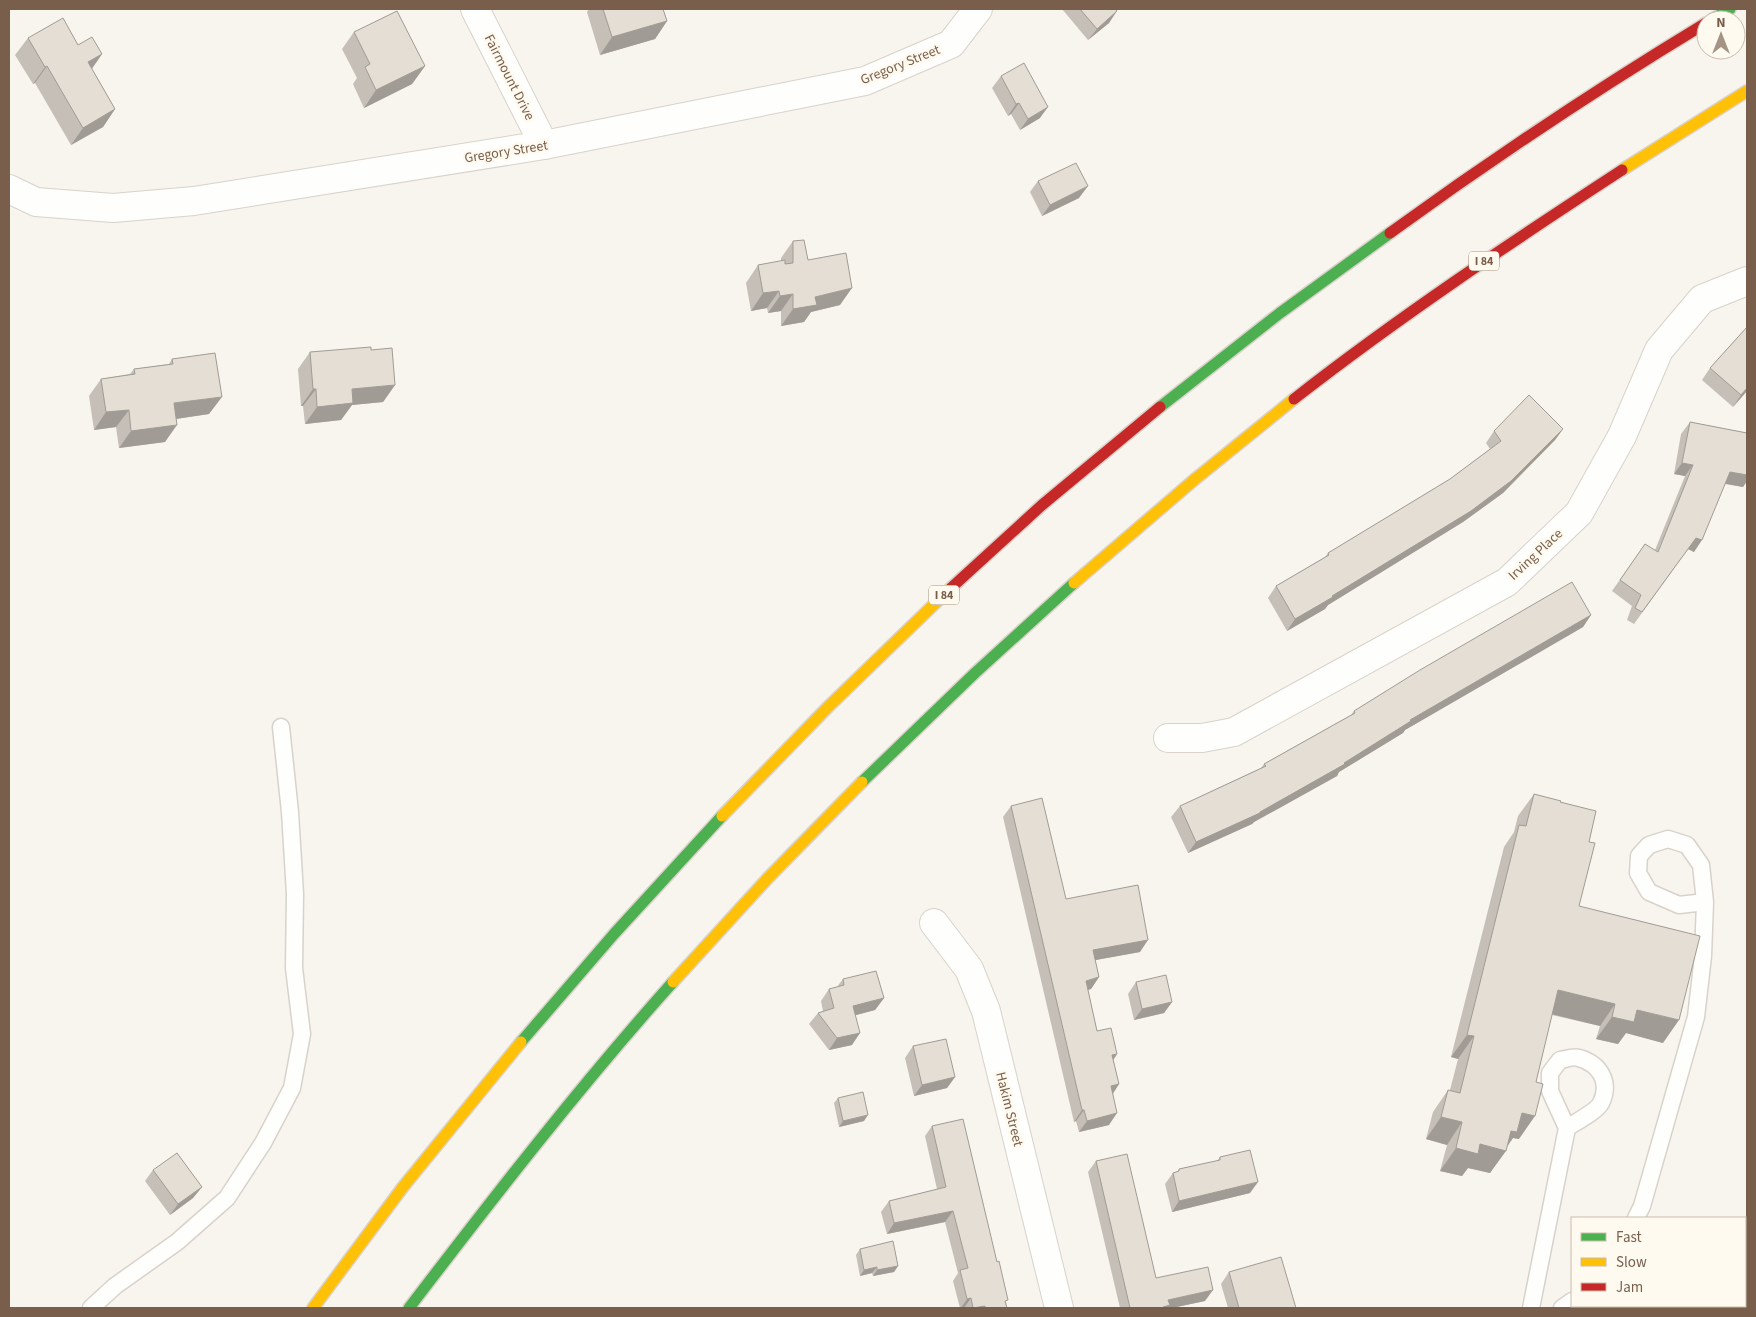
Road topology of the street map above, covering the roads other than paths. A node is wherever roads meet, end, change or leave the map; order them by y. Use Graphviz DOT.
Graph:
graph roads {
  1 [pos="475,9"];
  2 [pos="978,9"];
  3 [pos="1696,29"];
  4 [pos="1747,91"];
  5 [pos="544,145"];
  6 [pos="9,190"];
  7 [pos="1747,281"];
  8 [pos="281,727"];
  9 [pos="1168,738"];
  10 [pos="1705,902"];
  11 [pos="934,923"];
  12 [pos="1567,1128"];
  13 [pos="1636,1217"];
  14 [pos="91,1308"];
  15 [pos="313,1308"];
  16 [pos="409,1308"];
  17 [pos="1059,1308"];
  18 [pos="1530,1308"];
  1 -- 5 [label="street, Fairmount Drive"];
  2 -- 5 [label="street, Gregory Street"];
  3 -- 15 [label="highway, I 84"];
  4 -- 16 [label="highway, I 84"];
  5 -- 6 [label="street, Gregory Street"];
  7 -- 9 [label="street, Irving Place"];
  8 -- 14 [label="lane"];
  10 -- 10 [label="lane"];
  10 -- 13 [label="lane"];
  11 -- 17 [label="street, Hakim Street"];
  12 -- 18 [label="lane"];
}
